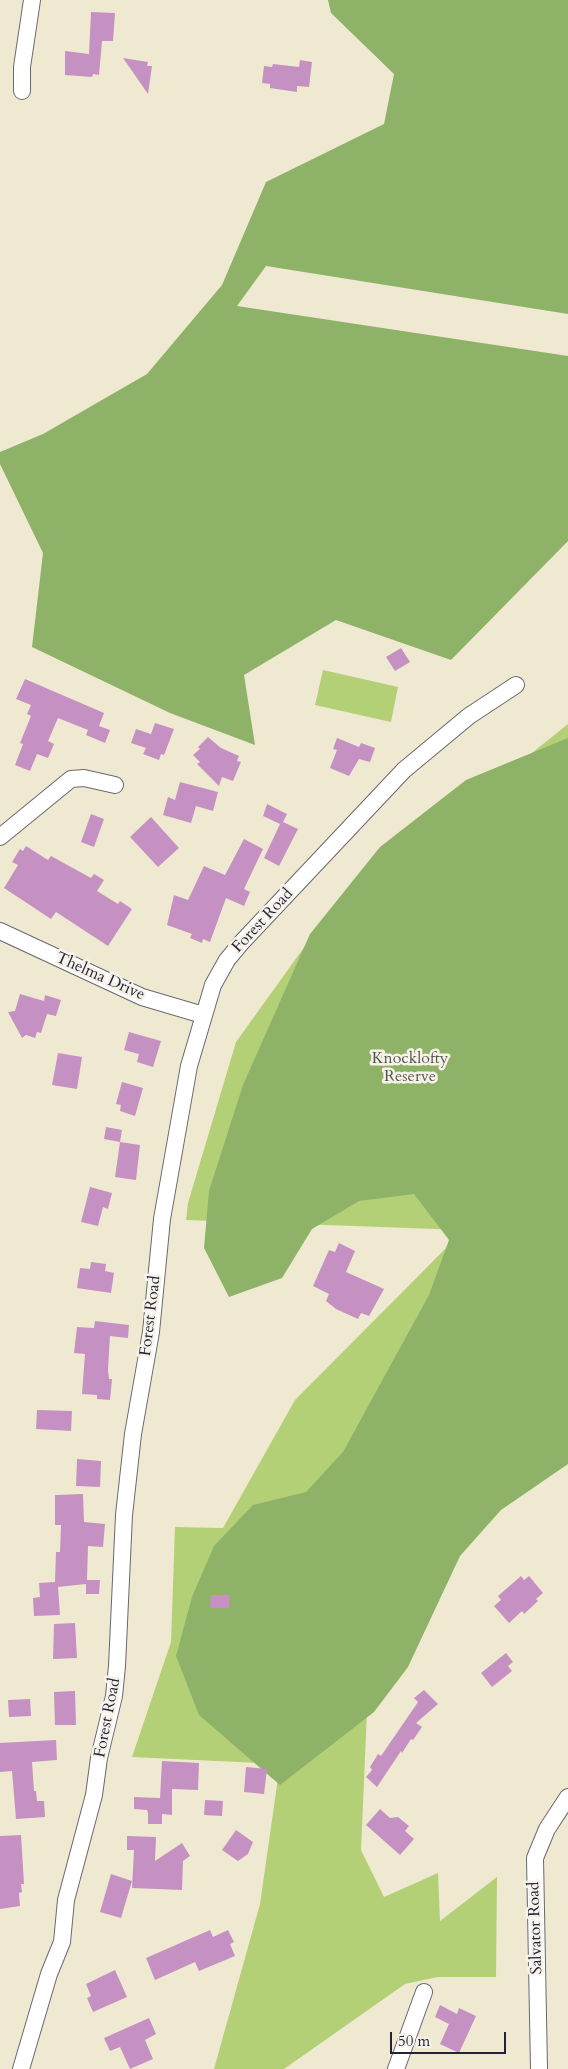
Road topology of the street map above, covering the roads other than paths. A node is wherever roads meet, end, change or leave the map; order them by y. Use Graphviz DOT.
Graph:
graph roads {
  1 [pos="32,0"];
  2 [pos="22,91"];
  3 [pos="516,685"];
  4 [pos="115,785"];
  5 [pos="0,837"];
  6 [pos="0,931"];
  7 [pos="203,1015"];
  8 [pos="568,1797"];
  9 [pos="424,1992"];
  10 [pos="22,2069"];
  11 [pos="396,2069"];
  12 [pos="539,2069"];
  1 -- 2 [label="street"];
  3 -- 7 [label="street, Forest Road"];
  4 -- 5 [label="street"];
  6 -- 7 [label="street, Thelma Drive"];
  7 -- 10 [label="street, Forest Road"];
  8 -- 12 [label="street, Salvator Road"];
  9 -- 11 [label="street"];
}
